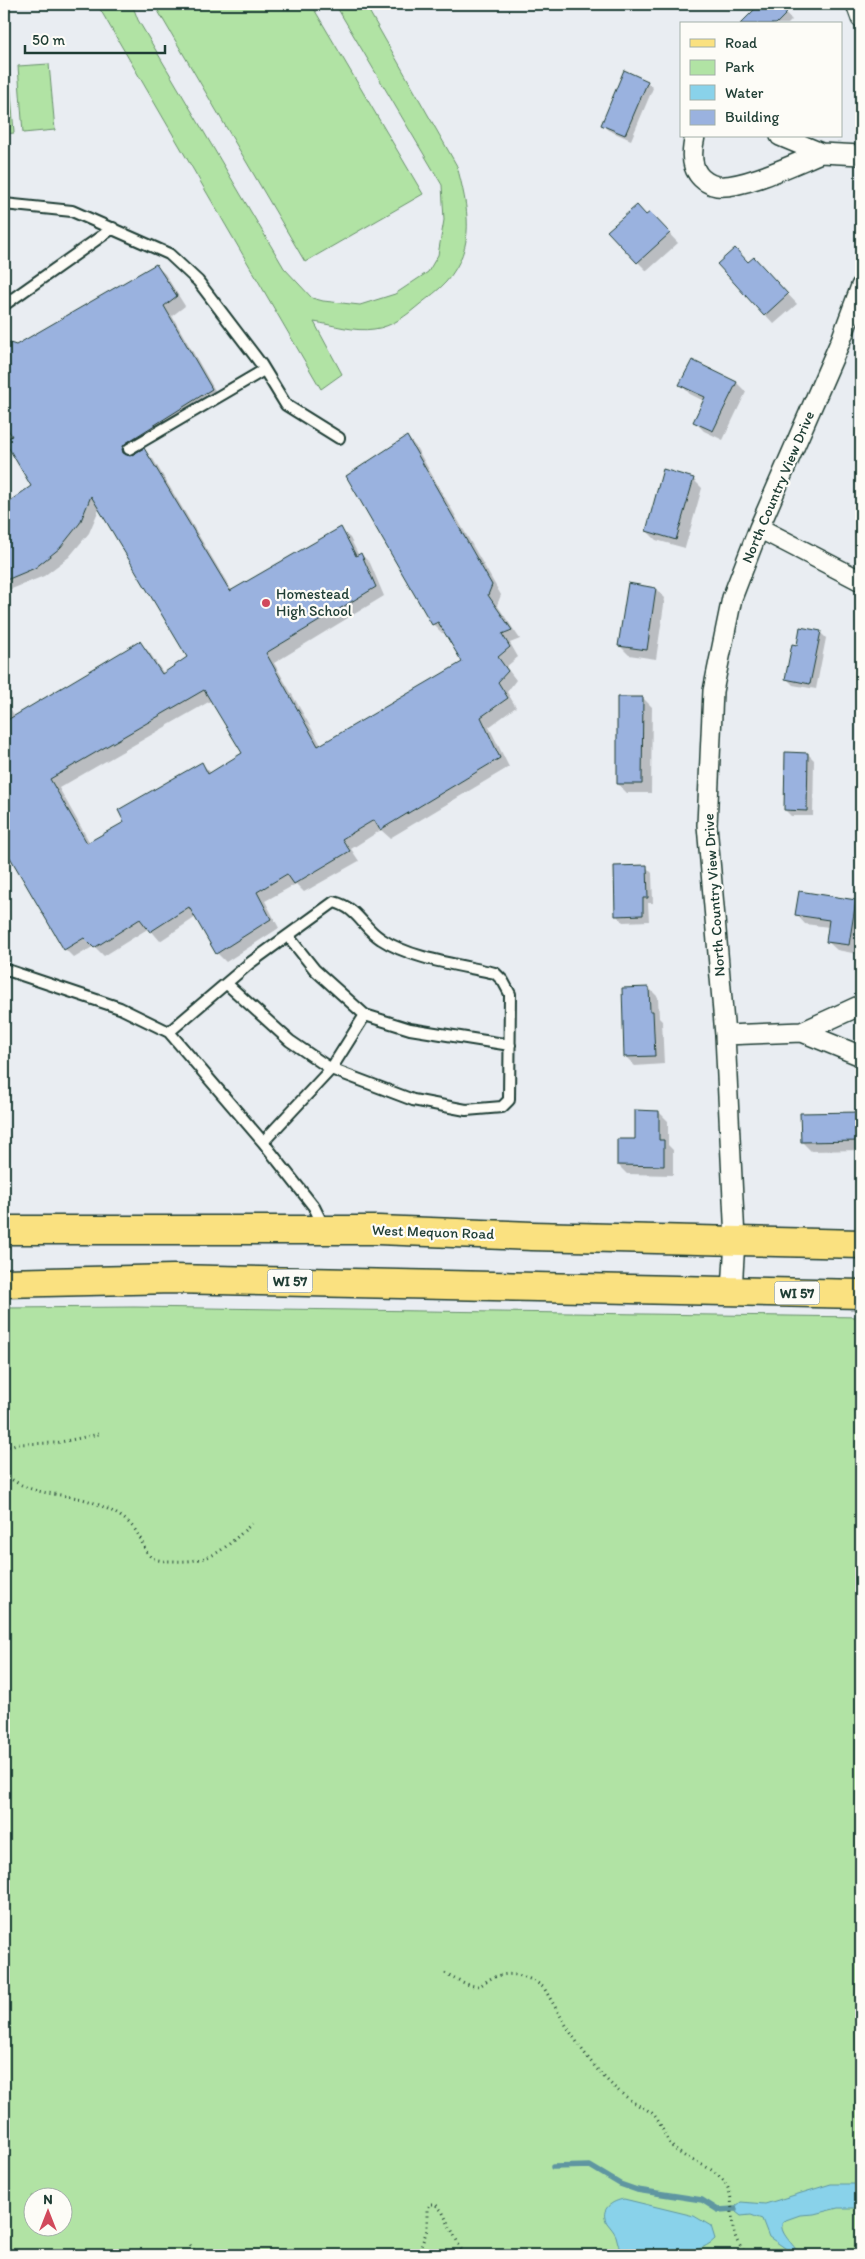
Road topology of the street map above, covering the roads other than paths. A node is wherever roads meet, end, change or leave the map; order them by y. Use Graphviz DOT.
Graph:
graph roads {
  1 [pos="856,4"];
  2 [pos="861,18"];
  3 [pos="695,138"];
  4 [pos="785,138"];
  5 [pos="821,154"];
  6 [pos="861,155"];
  7 [pos="4,204"];
  8 [pos="113,228"];
  9 [pos="861,286"];
  10 [pos="4,305"];
  11 [pos="264,370"];
  12 [pos="339,438"];
  13 [pos="129,449"];
  14 [pos="759,528"];
  15 [pos="861,581"];
  16 [pos="288,936"];
  17 [pos="4,969"];
  18 [pos="227,984"];
  19 [pos="861,1006"];
  20 [pos="365,1015"];
  21 [pos="169,1032"];
  22 [pos="802,1032"];
  23 [pos="725,1034"];
  24 [pos="510,1045"];
  25 [pos="861,1056"];
  26 [pos="331,1069"];
  27 [pos="263,1142"];
  28 [pos="4,1230"];
  29 [pos="326,1230"];
  30 [pos="735,1240"];
  31 [pos="861,1244"];
  32 [pos="4,1283"];
  33 [pos="732,1291"];
  34 [pos="861,1294"];
  1 -- 2 [label="street"];
  3 -- 5 [label="street"];
  4 -- 5 [label="street"];
  5 -- 6 [label="street"];
  7 -- 8 [label="lane"];
  8 -- 10 [label="lane"];
  8 -- 11 [label="lane"];
  9 -- 14 [label="street, North Country View Drive"];
  11 -- 12 [label="lane"];
  11 -- 13 [label="lane"];
  14 -- 15 [label="street"];
  14 -- 23 [label="street, North Country View Drive"];
  16 -- 18 [label="lane"];
  16 -- 20 [label="lane"];
  16 -- 24 [label="lane"];
  17 -- 21 [label="lane"];
  18 -- 21 [label="lane"];
  18 -- 26 [label="lane"];
  19 -- 22 [label="street"];
  20 -- 24 [label="lane"];
  20 -- 26 [label="lane"];
  21 -- 27 [label="lane"];
  22 -- 23 [label="street"];
  22 -- 25 [label="street"];
  23 -- 30 [label="street, North Country View Drive"];
  24 -- 26 [label="lane"];
  26 -- 27 [label="lane"];
  27 -- 29 [label="lane"];
  28 -- 29 [label="main road, West Mequon Road"];
  29 -- 30 [label="main road, West Mequon Road"];
  30 -- 31 [label="main road, West Mequon Road"];
  30 -- 33 [label="street, North Country View Drive"];
  32 -- 33 [label="main road, WI 57"];
  33 -- 34 [label="main road, WI 57"];
}
